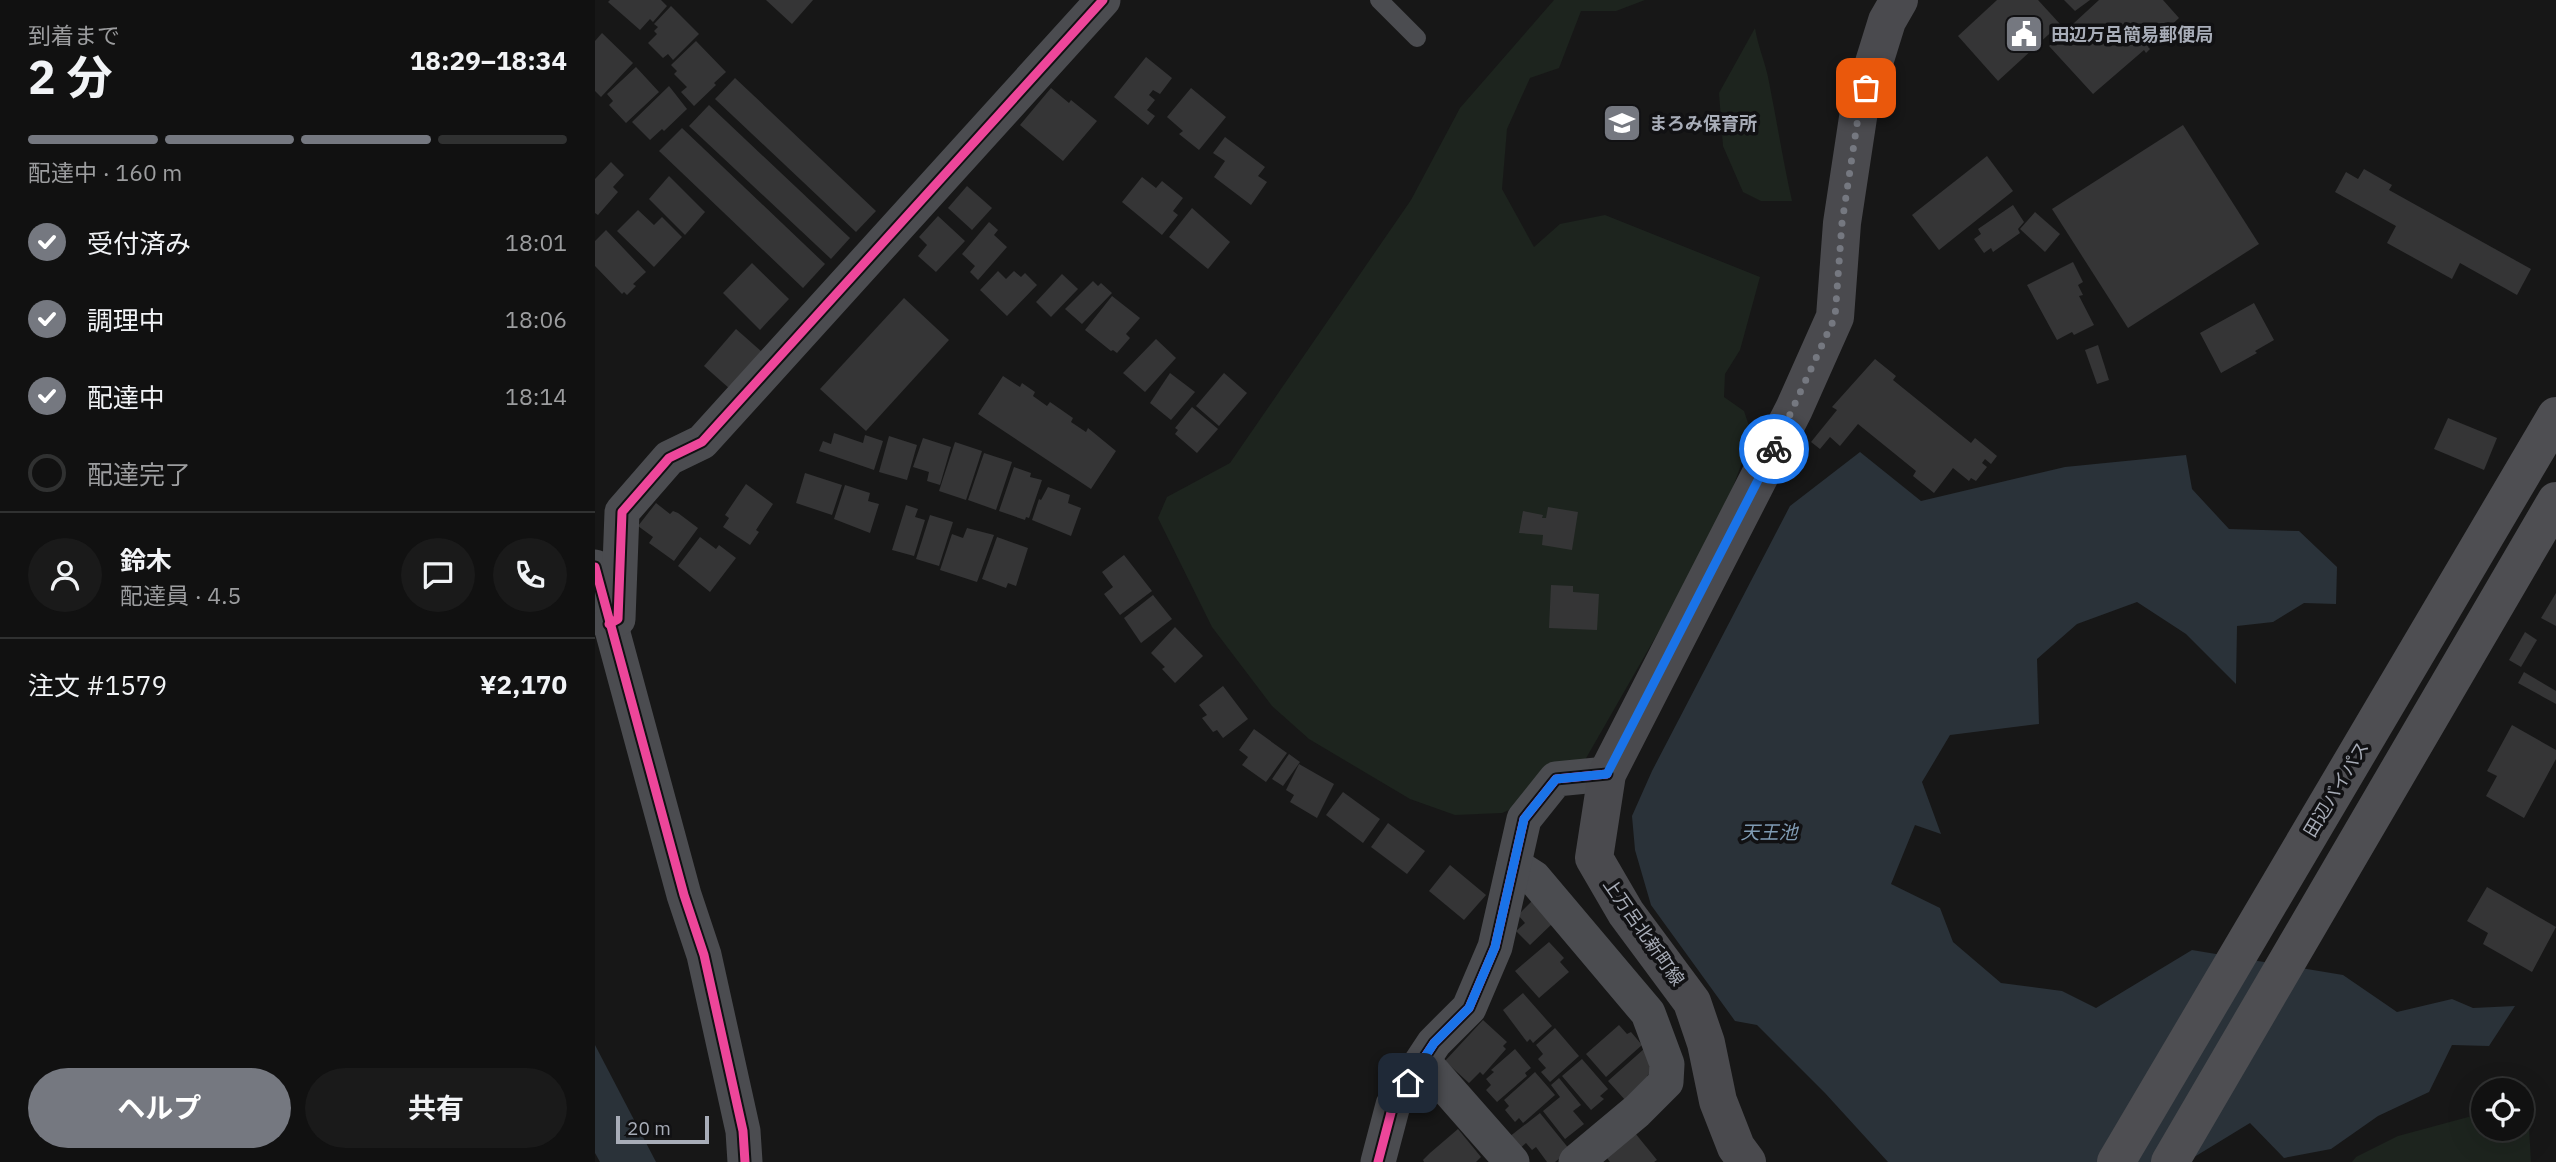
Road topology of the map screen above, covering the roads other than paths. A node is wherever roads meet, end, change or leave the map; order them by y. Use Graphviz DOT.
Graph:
graph roads {
  1 [pos="1103,0"];
  2 [pos="1379,0"];
  3 [pos="1899,0"];
  4 [pos="1417,37"];
  5 [pos="2556,416"];
  6 [pos="2556,501"];
  7 [pos="595,567"];
  8 [pos="609,624"];
  9 [pos="1607,774"];
  10 [pos="1514,865"];
  11 [pos="1423,1061"];
  12 [pos="745,1162"];
  13 [pos="1378,1162"];
  14 [pos="1512,1162"];
  15 [pos="1576,1162"];
  16 [pos="1747,1162"];
  17 [pos="2116,1162"];
  18 [pos="2171,1162"];
  1 -- 8 [label="street"];
  2 -- 4 [label="lane"];
  3 -- 9 [label="main road, 上万呂北新町線"];
  5 -- 17 [label="highway, 田辺バイパス"];
  6 -- 18 [label="highway"];
  7 -- 8 [label="street"];
  8 -- 12 [label="street"];
  9 -- 10 [label="street"];
  9 -- 16 [label="main road, 上万呂北新町線"];
  10 -- 11 [label="street"];
  10 -- 15 [label="street"];
  11 -- 13 [label="street"];
  11 -- 14 [label="street"];
}
